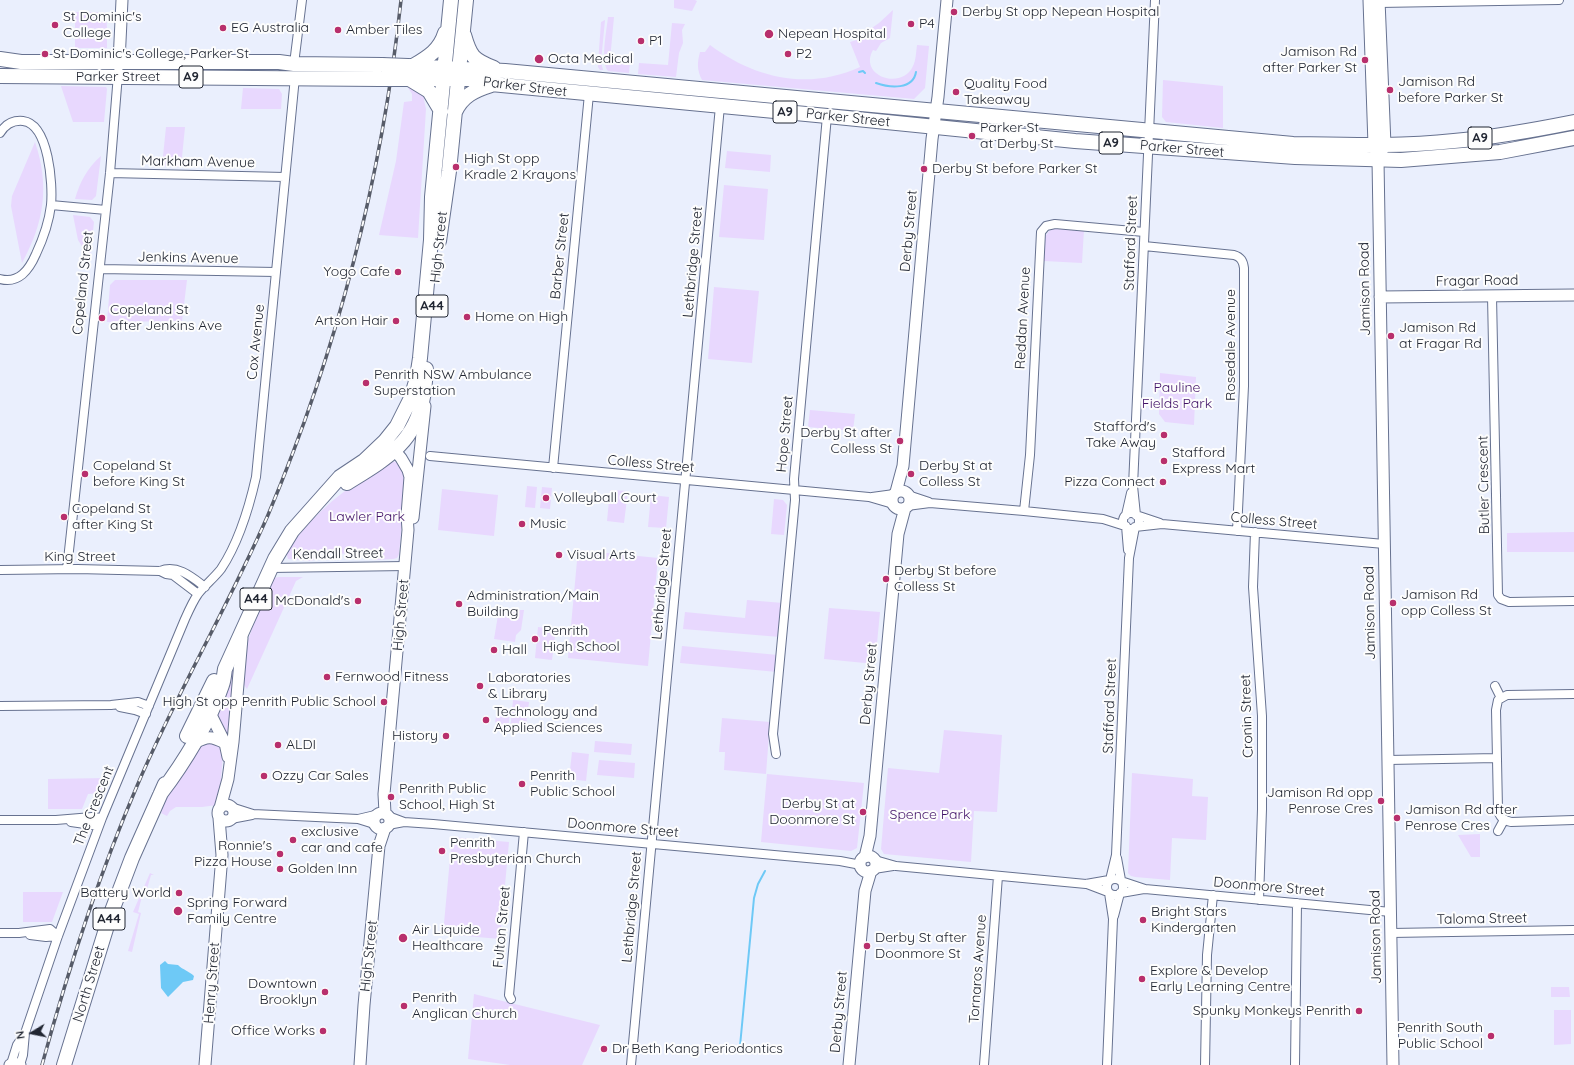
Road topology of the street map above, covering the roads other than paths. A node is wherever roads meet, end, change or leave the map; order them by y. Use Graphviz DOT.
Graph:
graph roads {
  1 [pos="122,0"];
  2 [pos="302,0"];
  3 [pos="466,0"];
  4 [pos="947,0"];
  5 [pos="1155,0"];
  6 [pos="1558,0"];
  7 [pos="1374,2"];
  8 [pos="451,7"];
  9 [pos="463,31"];
  10 [pos="0,59"];
  11 [pos="119,62"];
  12 [pos="295,71"];
  13 [pos="505,72"];
  14 [pos="410,73"];
  15 [pos="451,73"];
  16 [pos="0,76"];
  17 [pos="119,77"];
  18 [pos="491,84"];
  19 [pos="589,94"];
  20 [pos="720,106"];
  21 [pos="441,111"];
  22 [pos="936,111"];
  23 [pos="454,114"];
  24 [pos="827,116"];
  25 [pos="1574,122"];
  26 [pos="934,127"];
  27 [pos="1148,130"];
  28 [pos="0,133"];
  29 [pos="1574,138"];
  30 [pos="1379,145"];
  31 [pos="1148,146"];
  32 [pos="1378,160"];
  33 [pos="110,173"];
  34 [pos="285,177"];
  35 [pos="51,205"];
  36 [pos="106,210"];
  37 [pos="1144,232"];
  38 [pos="1144,246"];
  39 [pos="100,269"];
  40 [pos="276,272"];
  41 [pos="0,279"];
  42 [pos="1574,294"];
  43 [pos="1492,296"];
  44 [pos="1380,297"];
  45 [pos="425,379"];
  46 [pos="394,445"];
  47 [pos="430,456"];
  48 [pos="553,468"];
  49 [pos="685,480"];
  50 [pos="1133,486"];
  51 [pos="794,490"];
  52 [pos="900,500"];
  53 [pos="1024,511"];
  54 [pos="1126,515"];
  55 [pos="1136,515"];
  56 [pos="1103,519"];
  57 [pos="1162,524"];
  58 [pos="1125,526"];
  59 [pos="1135,527"];
  60 [pos="408,530"];
  61 [pos="1237,531"];
  62 [pos="1255,532"];
  63 [pos="1384,544"];
  64 [pos="1129,558"];
  65 [pos="405,566"];
  66 [pos="271,568"];
  67 [pos="67,569"];
  68 [pos="0,570"];
  69 [pos="160,571"];
  70 [pos="205,587"];
  71 [pos="198,594"];
  72 [pos="1574,601"];
  73 [pos="242,631"];
  74 [pos="224,669"];
  75 [pos="1495,686"];
  76 [pos="210,690"];
  77 [pos="1574,694"];
  78 [pos="1501,698"];
  79 [pos="111,705"];
  80 [pos="0,706"];
  81 [pos="149,706"];
  82 [pos="146,714"];
  83 [pos="210,714"];
  84 [pos="194,743"];
  85 [pos="225,744"];
  86 [pos="776,754"];
  87 [pos="1497,758"];
  88 [pos="1388,760"];
  89 [pos="229,764"];
  90 [pos="161,793"];
  91 [pos="225,810"];
  92 [pos="253,814"];
  93 [pos="231,819"];
  94 [pos="0,820"];
  95 [pos="381,820"];
  96 [pos="1504,820"];
  97 [pos="1574,820"];
  98 [pos="100,822"];
  99 [pos="1498,831"];
  100 [pos="524,832"];
  101 [pos="651,844"];
  102 [pos="222,853"];
  103 [pos="1116,856"];
  104 [pos="868,863"];
  105 [pos="998,876"];
  106 [pos="1110,880"];
  107 [pos="1121,881"];
  108 [pos="1086,884"];
  109 [pos="1145,889"];
  110 [pos="1109,892"];
  111 [pos="1121,893"];
  112 [pos="1213,895"];
  113 [pos="1259,900"];
  114 [pos="1298,903"];
  115 [pos="1391,912"];
  116 [pos="1113,919"];
  117 [pos="1574,930"];
  118 [pos="0,933"];
  119 [pos="1391,933"];
  120 [pos="58,936"];
  121 [pos="511,999"];
  122 [pos="15,1065"];
  123 [pos="64,1065"];
  124 [pos="205,1065"];
  125 [pos="360,1065"];
  126 [pos="631,1065"];
  127 [pos="849,1065"];
  128 [pos="984,1065"];
  129 [pos="1106,1065"];
  130 [pos="1205,1065"];
  131 [pos="1295,1065"];
  132 [pos="1393,1065"];
  1 -- 11 [label="street, Copeland Street"];
  2 -- 12 [label="street, Cox Avenue"];
  3 -- 9 [label="highway, A44"];
  4 -- 22 [label="street, Derby Street"];
  5 -- 27 [label="street, Stafford Street"];
  6 -- 7 [label="street"];
  7 -- 30 [label="street, Jamison Road"];
  8 -- 14 [label="highway"];
  8 -- 15 [label="highway, A44"];
  9 -- 13 [label="highway"];
  9 -- 15 [label="highway, A44"];
  10 -- 11 [label="highway, Parker Street / A9"];
  11 -- 12 [label="highway, Parker Street / A9"];
  11 -- 17 [label="street, Copeland Street"];
  12 -- 14 [label="highway, Parker Street / A9, bridge"];
  12 -- 17 [label="highway, Parker Street / A9"];
  12 -- 34 [label="street, Cox Avenue"];
  13 -- 15 [label="highway, Parker Street / A9"];
  13 -- 22 [label="highway, Parker Street / A9"];
  14 -- 15 [label="highway, Parker Street / A9"];
  14 -- 21 [label="highway"];
  15 -- 18 [label="highway, Parker Street / A9"];
  15 -- 21 [label="highway, High Street / A44"];
  15 -- 23 [label="highway, High Street / A44"];
  16 -- 17 [label="highway, Parker Street / A9"];
  17 -- 33 [label="street, Copeland Street"];
  18 -- 19 [label="highway, Parker Street / A9"];
  18 -- 23 [label="highway"];
  19 -- 20 [label="highway, Parker Street / A9"];
  19 -- 48 [label="street, Barber Street"];
  20 -- 24 [label="highway, Parker Street / A9"];
  20 -- 49 [label="street, Lethbridge Street"];
  21 -- 46 [label="highway, High Street / A44"];
  22 -- 26 [label="street, Derby Street"];
  22 -- 27 [label="highway, Parker Street / A9"];
  23 -- 45 [label="highway, High Street / A44"];
  24 -- 26 [label="highway, Parker Street / A9"];
  24 -- 51 [label="street, Hope Street"];
  25 -- 30 [label="highway, Parker Street / A9"];
  26 -- 31 [label="highway, Parker Street / A9"];
  26 -- 52 [label="street, Derby Street"];
  27 -- 30 [label="highway, Parker Street / A9"];
  27 -- 31 [label="street, Stafford Street"];
  28 -- 35 [label="street"];
  29 -- 32 [label="highway, Parker Street / A9"];
  30 -- 32 [label="street, Jamison Road"];
  31 -- 32 [label="highway, Parker Street / A9"];
  31 -- 37 [label="street, Stafford Street"];
  32 -- 44 [label="street, Jamison Road"];
  33 -- 34 [label="street, Markham Avenue"];
  33 -- 36 [label="street, Copeland Street"];
  34 -- 40 [label="street, Cox Avenue"];
  35 -- 36 [label="street"];
  35 -- 41 [label="street"];
  36 -- 39 [label="street, Copeland Street"];
  37 -- 38 [label="street, Stafford Street"];
  37 -- 53 [label="street, Reddan Avenue"];
  38 -- 50 [label="street, Stafford Street"];
  38 -- 61 [label="street, Rosedale Avenue"];
  39 -- 40 [label="street, Jenkins Avenue"];
  39 -- 67 [label="street, Copeland Street"];
  40 -- 70 [label="street, Cox Avenue"];
  42 -- 43 [label="street, Fragar Road"];
  43 -- 44 [label="street, Fragar Road"];
  43 -- 72 [label="street, Butler Crescent"];
  44 -- 63 [label="street, Jamison Road"];
  45 -- 46 [label="highway, High Street / A44"];
  45 -- 60 [label="street"];
  46 -- 60 [label="street"];
  46 -- 66 [label="highway, A44"];
  47 -- 48 [label="street, Colless Street"];
  48 -- 49 [label="street, Colless Street"];
  49 -- 51 [label="street, Colless Street"];
  49 -- 101 [label="street, Lethbridge Street"];
  50 -- 54 [label="street, Stafford Street"];
  50 -- 55 [label="street, Stafford Street"];
  51 -- 52 [label="street, Colless Street"];
  51 -- 86 [label="street, Hope Street"];
  52 -- 53 [label="street, Colless Street"];
  52 -- 104 [label="street, Derby Street"];
  53 -- 56 [label="street, Colless Street"];
  54 -- 55 [label="street"];
  54 -- 56 [label="street, Colless Street"];
  54 -- 58 [label="street"];
  55 -- 57 [label="street, Colless Street"];
  55 -- 59 [label="street"];
  56 -- 58 [label="street, Colless Street"];
  57 -- 59 [label="street, Colless Street"];
  57 -- 61 [label="street, Colless Street"];
  58 -- 59 [label="street"];
  58 -- 64 [label="street, Stafford Street"];
  59 -- 64 [label="street, Stafford Street"];
  60 -- 65 [label="street, High Street"];
  61 -- 62 [label="street, Colless Street"];
  62 -- 63 [label="street, Colless Street"];
  62 -- 113 [label="street, Cronin Street"];
  63 -- 88 [label="street, Jamison Road"];
  64 -- 103 [label="street, Stafford Street"];
  65 -- 66 [label="street, Kendall Street"];
  65 -- 95 [label="street, High Street"];
  66 -- 73 [label="highway, A44"];
  67 -- 68 [label="street, King Street"];
  67 -- 69 [label="street, King Street"];
  69 -- 70 [label="street, King Street"];
  69 -- 71 [label="street, King Street"];
  70 -- 71 [label="street, Cox Avenue"];
  71 -- 81 [label="street, The Crescent"];
  73 -- 74 [label="highway, A44"];
  73 -- 89 [label="street"];
  74 -- 76 [label="highway, A44"];
  74 -- 83 [label="highway, A44"];
  75 -- 78 [label="street"];
  76 -- 83 [label="street"];
  76 -- 90 [label="highway, North Street / A44"];
  77 -- 78 [label="street"];
  78 -- 87 [label="street"];
  79 -- 80 [label="street"];
  79 -- 81 [label="street"];
  79 -- 82 [label="street"];
  81 -- 82 [label="street, The Crescent"];
  82 -- 98 [label="street, The Crescent"];
  83 -- 84 [label="highway, North Street / A44"];
  83 -- 85 [label="street"];
  84 -- 85 [label="street"];
  84 -- 90 [label="highway, North Street / A44"];
  85 -- 89 [label="street"];
  87 -- 88 [label="street"];
  87 -- 96 [label="street"];
  88 -- 115 [label="street, Jamison Road"];
  89 -- 91 [label="street, Henry Street"];
  90 -- 123 [label="highway, North Street / A44"];
  91 -- 92 [label="street"];
  91 -- 93 [label="street, Henry Street"];
  91 -- 102 [label="street, Henry Street"];
  92 -- 93 [label="street"];
  92 -- 95 [label="street"];
  93 -- 102 [label="street, Henry Street"];
  94 -- 98 [label="street"];
  95 -- 100 [label="street, Doonmore Street"];
  95 -- 125 [label="street, High Street"];
  96 -- 97 [label="street"];
  96 -- 99 [label="street"];
  98 -- 120 [label="street, The Crescent"];
  100 -- 101 [label="street, Doonmore Street"];
  100 -- 121 [label="street, Fulton Street"];
  101 -- 104 [label="street, Doonmore Street"];
  101 -- 126 [label="street, Lethbridge Street"];
  102 -- 124 [label="street, Henry Street"];
  103 -- 106 [label="street, Stafford Street"];
  103 -- 107 [label="street, Stafford Street"];
  104 -- 105 [label="street, Doonmore Street"];
  104 -- 127 [label="street, Derby Street"];
  105 -- 108 [label="street, Doonmore Street"];
  105 -- 128 [label="street, Tornaros Avenue"];
  106 -- 107 [label="street"];
  106 -- 108 [label="street, Doonmore Street"];
  106 -- 110 [label="street"];
  107 -- 109 [label="street, Doonmore Street"];
  107 -- 111 [label="street"];
  108 -- 110 [label="street, Doonmore Street"];
  109 -- 111 [label="street, Doonmore Street"];
  109 -- 112 [label="street, Doonmore Street"];
  110 -- 111 [label="street"];
  110 -- 116 [label="street"];
  111 -- 116 [label="street"];
  112 -- 113 [label="street, Doonmore Street"];
  112 -- 130 [label="street"];
  113 -- 114 [label="street, Doonmore Street"];
  114 -- 115 [label="street, Doonmore Street"];
  114 -- 131 [label="street"];
  115 -- 119 [label="street, Jamison Road"];
  116 -- 129 [label="street"];
  117 -- 119 [label="street, Taloma Street"];
  118 -- 120 [label="street"];
  119 -- 132 [label="street, Jamison Road"];
  120 -- 122 [label="street, The Crescent"];
}
